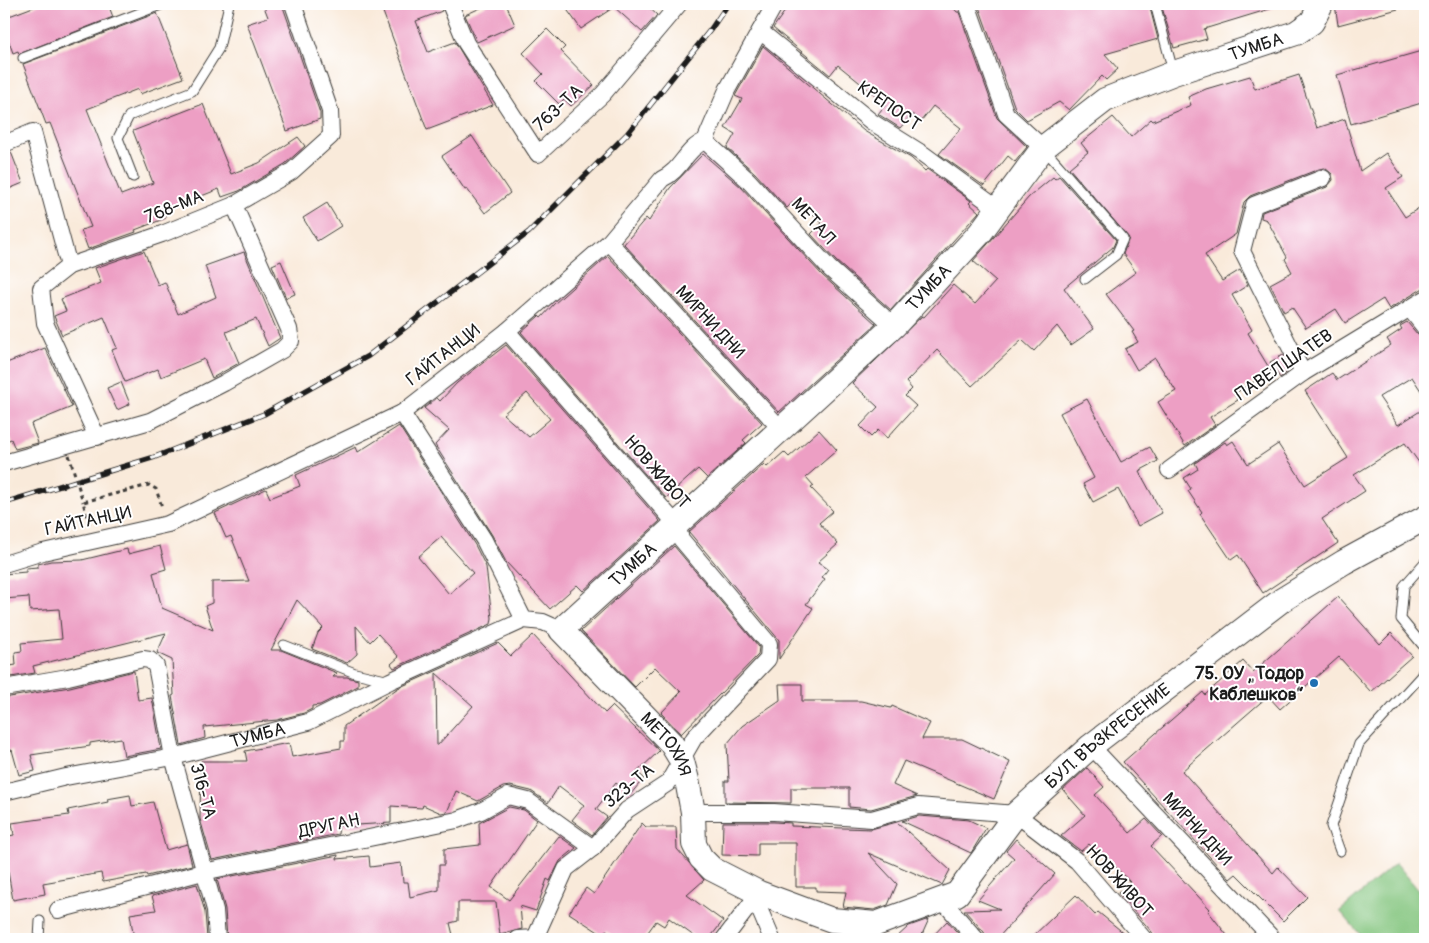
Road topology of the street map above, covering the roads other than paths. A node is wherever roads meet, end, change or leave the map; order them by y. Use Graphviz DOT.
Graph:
graph roads {
  1 [pos="163,4"];
  2 [pos="229,4"];
  3 [pos="293,4"];
  4 [pos="450,4"];
  5 [pos="679,4"];
  6 [pos="775,4"];
  7 [pos="967,4"];
  8 [pos="1155,4"];
  9 [pos="1321,4"];
  10 [pos="760,31"];
  11 [pos="23,58"];
  12 [pos="1174,73"];
  13 [pos="705,141"];
  14 [pos="4,144"];
  15 [pos="1043,148"];
  16 [pos="133,177"];
  17 [pos="1324,178"];
  18 [pos="234,205"];
  19 [pos="998,209"];
  20 [pos="609,242"];
  21 [pos="69,266"];
  22 [pos="1085,278"];
  23 [pos="1425,299"];
  24 [pos="1410,309"];
  25 [pos="894,326"];
  26 [pos="1425,328"];
  27 [pos="507,331"];
  28 [pos="1303,373"];
  29 [pos="402,413"];
  30 [pos="781,429"];
  31 [pos="97,437"];
  32 [pos="4,463"];
  33 [pos="1168,470"];
  34 [pos="1425,518"];
  35 [pos="678,525"];
  36 [pos="1425,562"];
  37 [pos="4,564"];
  38 [pos="524,620"];
  39 [pos="561,630"];
  40 [pos="284,644"];
  41 [pos="769,644"];
  42 [pos="1425,648"];
  43 [pos="1425,667"];
  44 [pos="390,681"];
  45 [pos="4,688"];
  46 [pos="1091,746"];
  47 [pos="173,757"];
  48 [pos="682,761"];
  49 [pos="4,792"];
  50 [pos="693,812"];
  51 [pos="1016,814"];
  52 [pos="593,848"];
  53 [pos="1340,851"];
  54 [pos="203,872"];
  55 [pos="757,896"];
  56 [pos="942,900"];
  57 [pos="58,910"];
  58 [pos="40,922"];
  59 [pos="39,939"];
  60 [pos="218,939"];
  61 [pos="518,939"];
  62 [pos="724,939"];
  63 [pos="772,939"];
  64 [pos="976,939"];
  65 [pos="1144,939"];
  66 [pos="1273,939"];
  1 -- 11 [label="lane"];
  2 -- 16 [label="lane"];
  3 -- 18 [label="street, 768-МА"];
  4 -- 5 [label="street, 763-ТА"];
  6 -- 10 [label="street, ГАЙТАНЦИ"];
  7 -- 15 [label="street"];
  8 -- 12 [label="lane"];
  9 -- 12 [label="street, ТУМБА"];
  10 -- 13 [label="street, ГАЙТАНЦИ"];
  10 -- 19 [label="street, КРЕПОСТ"];
  12 -- 15 [label="street, ТУМБА"];
  13 -- 20 [label="street, ГАЙТАНЦИ"];
  13 -- 25 [label="street, МЕТАЛ"];
  14 -- 21 [label="street"];
  15 -- 19 [label="street, ТУМБА"];
  15 -- 22 [label="lane"];
  17 -- 28 [label="street"];
  18 -- 21 [label="street, 768-МА"];
  18 -- 31 [label="street"];
  19 -- 25 [label="street, ТУМБА"];
  20 -- 27 [label="street, ГАЙТАНЦИ"];
  20 -- 30 [label="street, МИРНИ ДНИ"];
  21 -- 31 [label="street, 768-МА"];
  23 -- 24 [label="street, ПАВЕЛ ШАТЕВ"];
  24 -- 26 [label="street"];
  24 -- 28 [label="street, ПАВЕЛ ШАТЕВ"];
  25 -- 30 [label="street, ТУМБА"];
  27 -- 29 [label="street, ГАЙТАНЦИ"];
  27 -- 35 [label="street, НОВ ЖИВОТ"];
  28 -- 33 [label="street, ПАВЕЛ ШАТЕВ"];
  29 -- 37 [label="street, ГАЙТАНЦИ"];
  29 -- 38 [label="street"];
  30 -- 35 [label="street, ТУМБА"];
  31 -- 32 [label="street"];
  34 -- 46 [label="street, БУЛ. ВЪЗКРЕСЕНИЕ"];
  35 -- 39 [label="street, ТУМБА"];
  35 -- 41 [label="street, НОВ ЖИВОТ"];
  36 -- 42 [label="lane"];
  38 -- 39 [label="street, МЕТОХИЯ"];
  38 -- 44 [label="street, ТУМБА"];
  39 -- 48 [label="street, МЕТОХИЯ"];
  40 -- 44 [label="lane"];
  41 -- 48 [label="street, 323-ТА"];
  43 -- 53 [label="lane"];
  44 -- 47 [label="street, ТУМБА"];
  45 -- 47 [label="street, 316-ТА"];
  46 -- 51 [label="street, БУЛ. ВЪЗКРЕСЕНИЕ"];
  46 -- 66 [label="street, МИРНИ ДНИ"];
  47 -- 49 [label="street, ТУМБА"];
  47 -- 54 [label="street, 316-ТА"];
  48 -- 50 [label="street, МЕТОХИЯ"];
  48 -- 52 [label="street, 323-ТА"];
  50 -- 51 [label="street"];
  50 -- 55 [label="street, МЕТОХИЯ"];
  51 -- 56 [label="street, БУЛ. ВЪЗКРЕСЕНИЕ"];
  51 -- 65 [label="street, НОВ ЖИВОТ"];
  52 -- 54 [label="street, ДРУГАН"];
  52 -- 61 [label="street, 323-ТА"];
  54 -- 57 [label="street, ДРУГАН"];
  54 -- 60 [label="street, 316-ТА"];
  55 -- 56 [label="street, МЕТОХИЯ"];
  55 -- 62 [label="street"];
  55 -- 63 [label="street"];
  56 -- 64 [label="street"];
  58 -- 59 [label="lane"];
}
